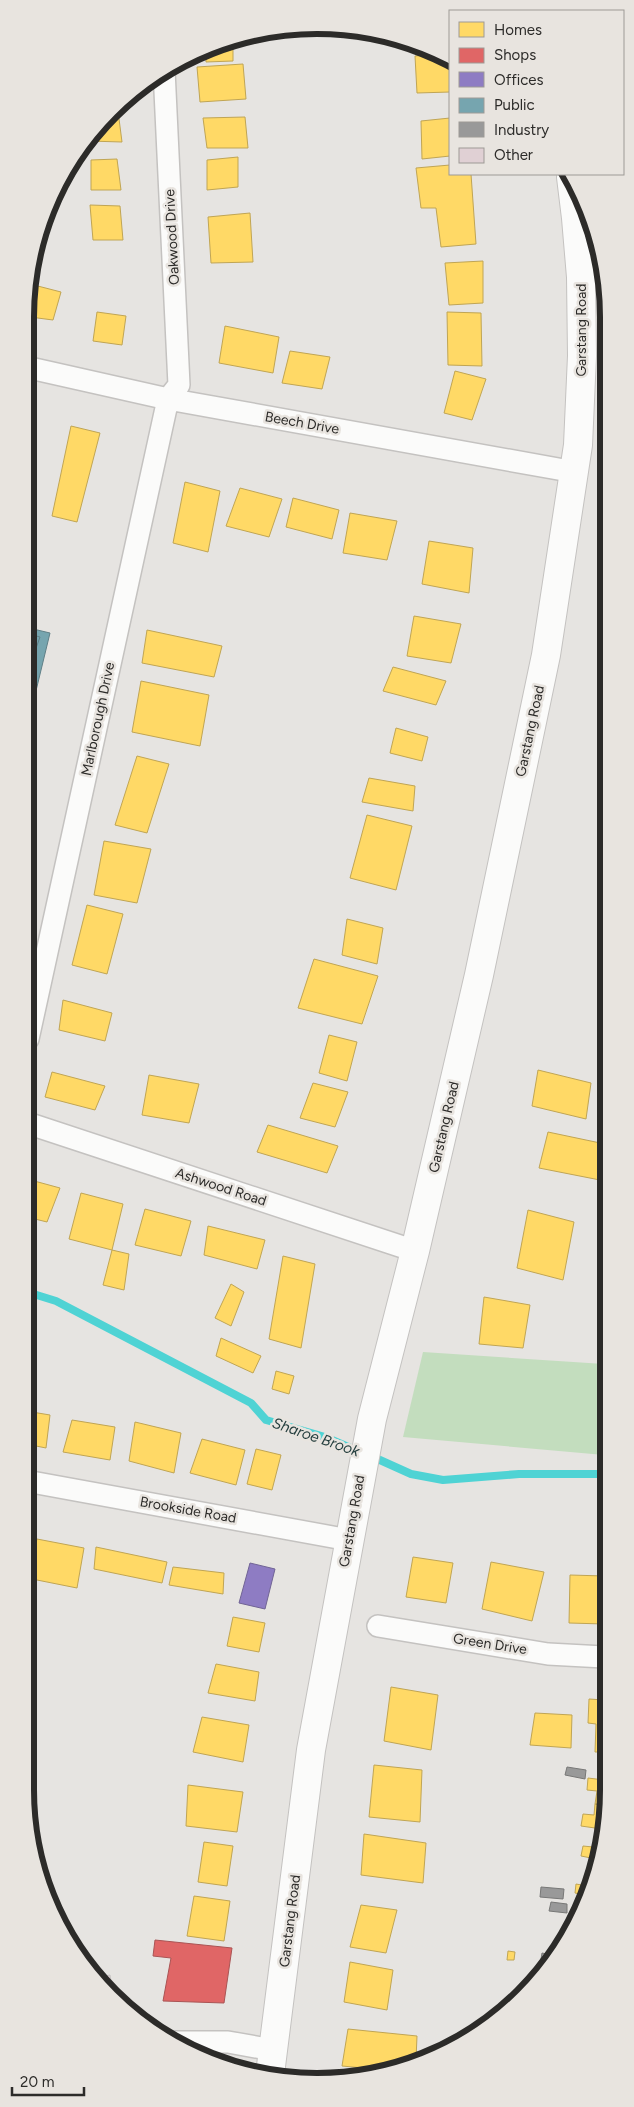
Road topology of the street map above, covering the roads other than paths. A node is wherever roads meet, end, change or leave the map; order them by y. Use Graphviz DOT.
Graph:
graph roads {
  1 [pos="164,78"];
  2 [pos="582,218"];
  3 [pos="34,369"];
  4 [pos="168,399"];
  5 [pos="575,472"];
  6 [pos="34,1012"];
  7 [pos="34,1125"];
  8 [pos="415,1251"];
  9 [pos="34,1482"];
  10 [pos="350,1540"];
  11 [pos="378,1626"];
  12 [pos="600,1657"];
  13 [pos="188,2042"];
  14 [pos="272,2062"];
  1 -- 4 [label="street, Oakwood Drive"];
  2 -- 5 [label="highway, Garstang Road"];
  3 -- 4 [label="street, Beech Drive"];
  4 -- 5 [label="street, Beech Drive"];
  4 -- 6 [label="street, Marlborough Drive"];
  5 -- 8 [label="highway, Garstang Road"];
  7 -- 8 [label="street, Ashwood Road"];
  8 -- 10 [label="highway, Garstang Road"];
  9 -- 10 [label="street, Brookside Road"];
  10 -- 14 [label="highway, Garstang Road"];
  11 -- 12 [label="street, Green Drive"];
  13 -- 14 [label="street"];
}
